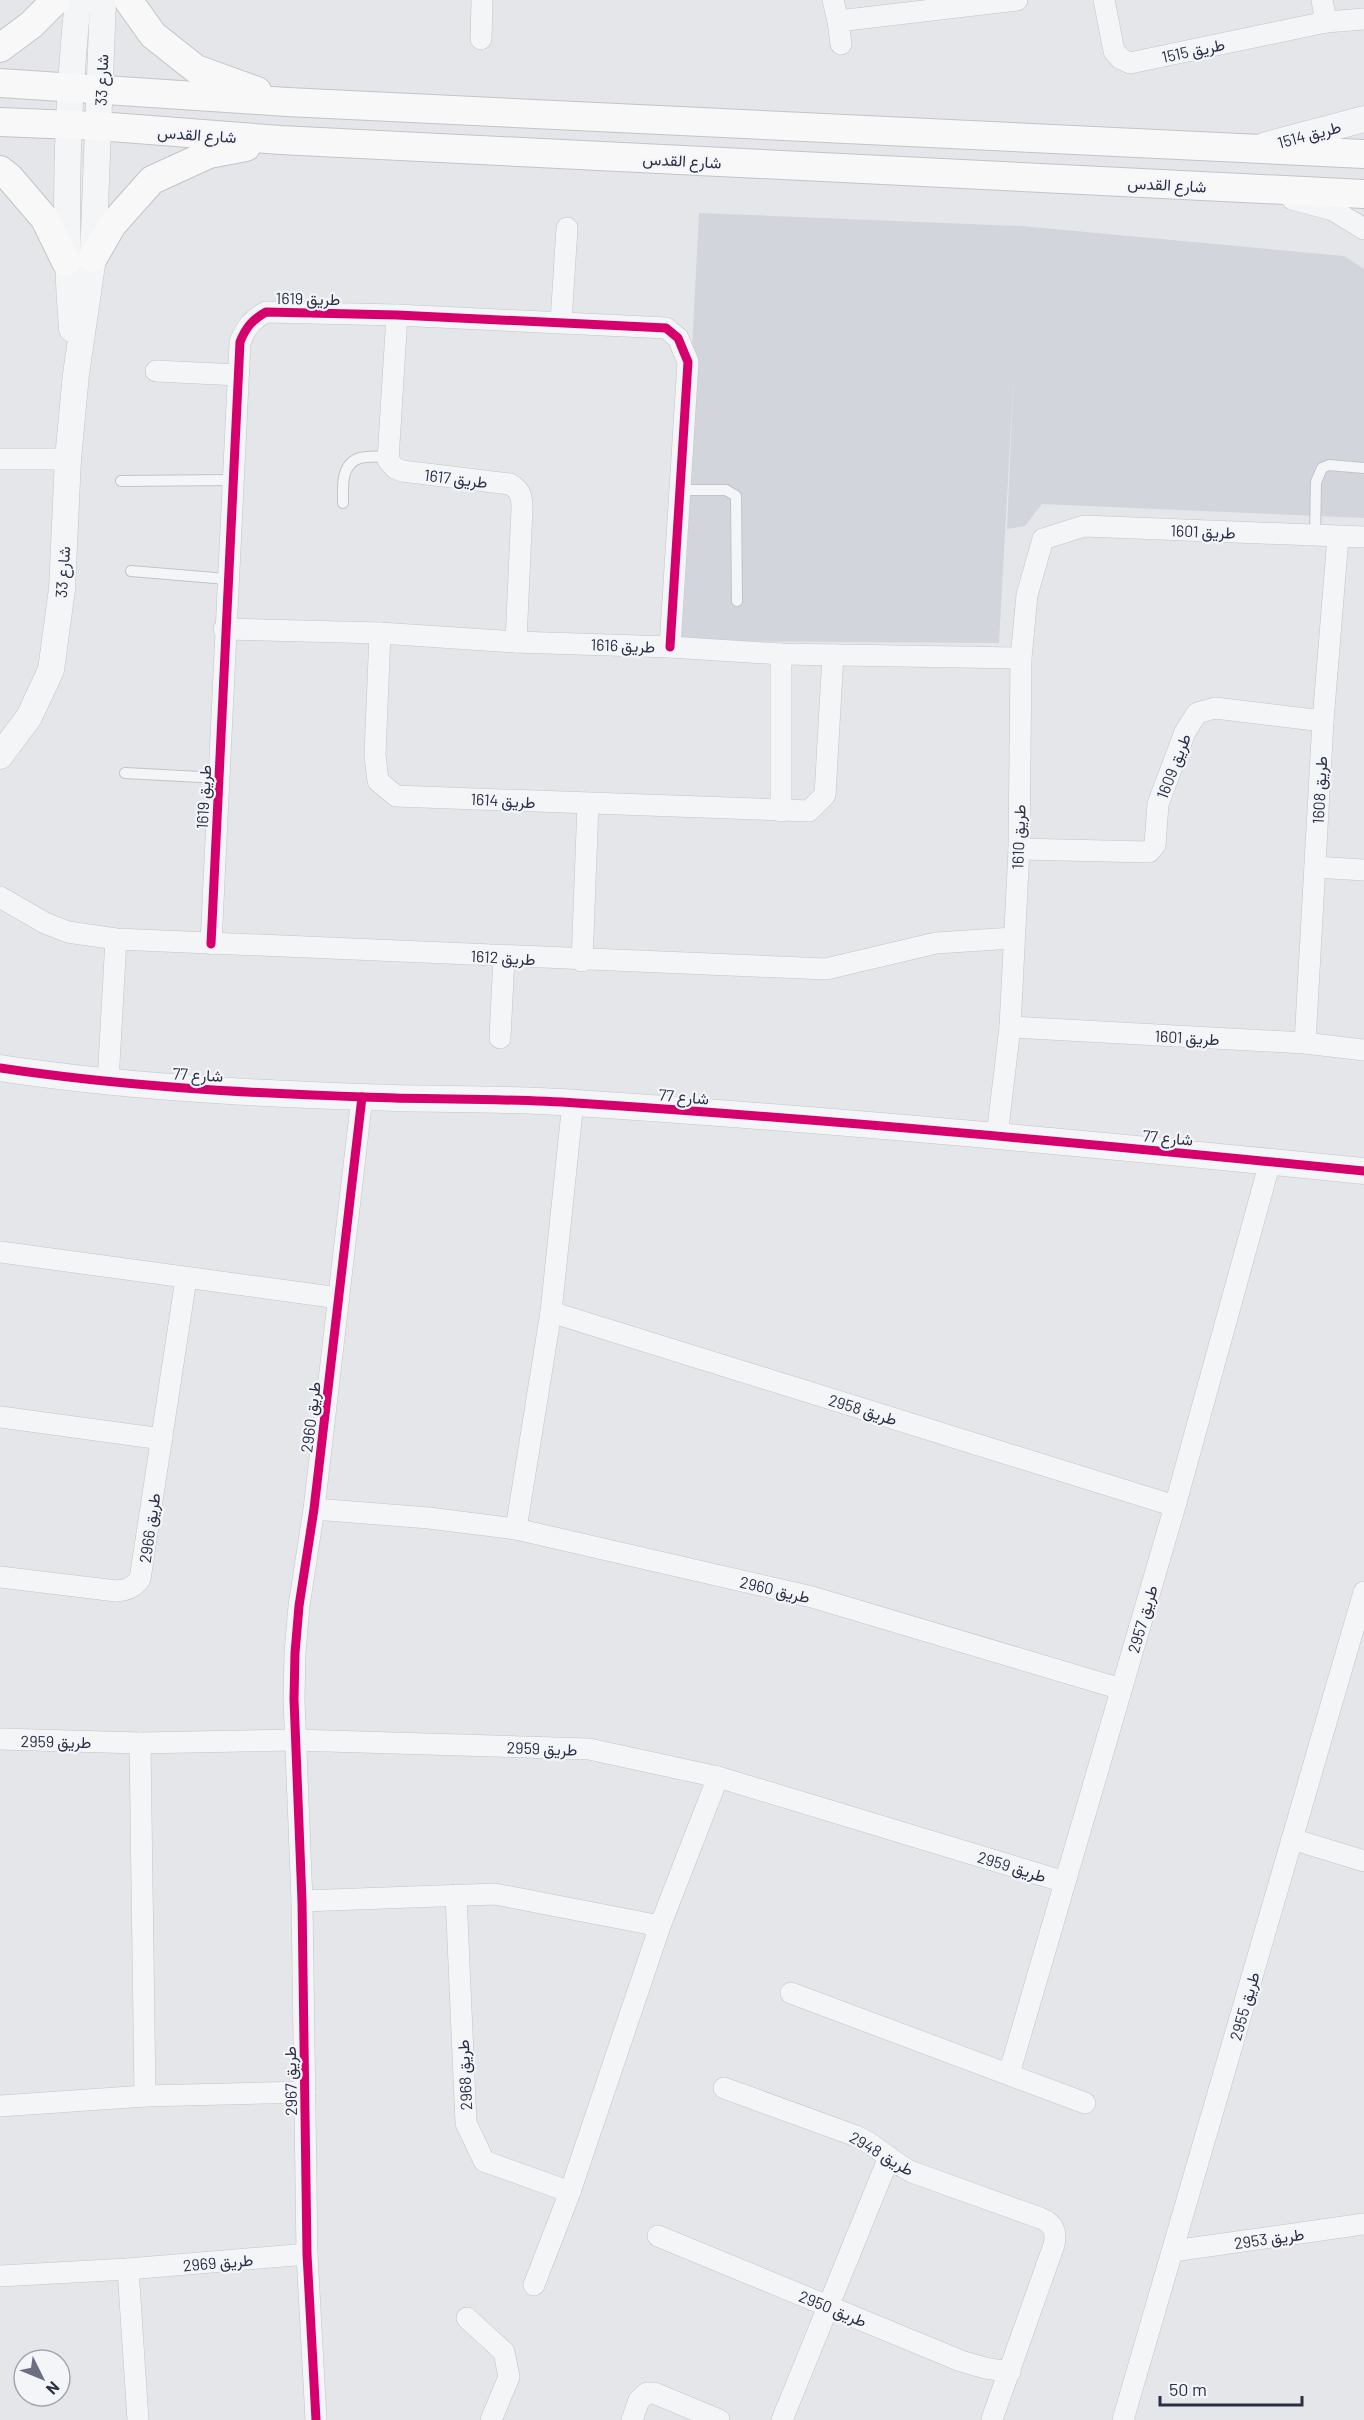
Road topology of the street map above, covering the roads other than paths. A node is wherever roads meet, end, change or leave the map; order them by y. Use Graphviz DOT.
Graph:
graph roads {
  1 [pos="56,0"];
  2 [pos="78,0"];
  3 [pos="103,0"];
  4 [pos="128,0"];
  5 [pos="482,0"];
  6 [pos="833,0"];
  7 [pos="1017,0"];
  8 [pos="1104,0"];
  9 [pos="1322,0"];
  10 [pos="1364,18"];
  11 [pos="838,21"];
  12 [pos="1326,22"];
  13 [pos="481,39"];
  14 [pos="842,44"];
  15 [pos="0,48"];
  16 [pos="0,83"];
  17 [pos="70,88"];
  18 [pos="100,89"];
  19 [pos="287,102"];
  20 [pos="1364,119"];
  21 [pos="0,122"];
  22 [pos="69,125"];
  23 [pos="99,126"];
  24 [pos="280,140"];
  25 [pos="1253,148"];
  26 [pos="1364,154"];
  27 [pos="0,170"];
  28 [pos="1254,188"];
  29 [pos="1364,194"];
  30 [pos="567,228"];
  31 [pos="1364,229"];
  32 [pos="80,260"];
  33 [pos="398,315"];
  34 [pos="561,322"];
  35 [pos="156,371"];
  36 [pos="238,375"];
  37 [pos="389,456"];
  38 [pos="0,459"];
  39 [pos="68,459"];
  40 [pos="1364,468"];
  41 [pos="232,480"];
  42 [pos="121,481"];
  43 [pos="679,490"];
  44 [pos="343,503"];
  45 [pos="1315,536"];
  46 [pos="1338,537"];
  47 [pos="1364,537"];
  48 [pos="1044,539"];
  49 [pos="131,571"];
  50 [pos="227,579"];
  51 [pos="737,601"];
  52 [pos="224,629"];
  53 [pos="380,633"];
  54 [pos="516,642"];
  55 [pos="670,647"];
  56 [pos="781,654"];
  57 [pos="832,655"];
  58 [pos="1021,658"];
  59 [pos="1323,721"];
  60 [pos="0,756"];
  61 [pos="125,773"];
  62 [pos="219,778"];
  63 [pos="588,804"];
  64 [pos="781,811"];
  65 [pos="1019,849"];
  66 [pos="1315,867"];
  67 [pos="1364,870"];
  68 [pos="0,897"];
  69 [pos="1013,938"];
  70 [pos="116,939"];
  71 [pos="211,944"];
  72 [pos="504,957"];
  73 [pos="582,961"];
  74 [pos="1010,1027"];
  75 [pos="500,1038"];
  76 [pos="1305,1043"];
  77 [pos="1364,1050"];
  78 [pos="0,1068"];
  79 [pos="108,1082"];
  80 [pos="362,1097"];
  81 [pos="573,1102"];
  82 [pos="997,1136"];
  83 [pos="1270,1162"];
  84 [pos="1364,1171"];
  85 [pos="0,1252"];
  86 [pos="186,1279"];
  87 [pos="339,1298"];
  88 [pos="551,1312"];
  89 [pos="0,1417"];
  90 [pos="162,1439"];
  91 [pos="1175,1506"];
  92 [pos="314,1509"];
  93 [pos="516,1528"];
  94 [pos="0,1576"];
  95 [pos="1364,1592"];
  96 [pos="1121,1689"];
  97 [pos="0,1739"];
  98 [pos="295,1740"];
  99 [pos="140,1743"];
  100 [pos="718,1777"];
  101 [pos="1292,1839"];
  102 [pos="1364,1861"];
  103 [pos="1065,1882"];
  104 [pos="456,1895"];
  105 [pos="302,1900"];
  106 [pos="660,1926"];
  107 [pos="791,1993"];
  108 [pos="1009,2074"];
  109 [pos="724,2088"];
  110 [pos="305,2092"];
  111 [pos="145,2096"];
  112 [pos="1085,2103"];
  113 [pos="0,2106"];
  114 [pos="889,2157"];
  115 [pos="570,2192"];
  116 [pos="1364,2224"];
  117 [pos="658,2236"];
  118 [pos="1173,2251"];
  119 [pos="307,2254"];
  120 [pos="128,2269"];
  121 [pos="0,2276"];
  122 [pos="534,2285"];
  123 [pos="828,2306"];
  124 [pos="467,2318"];
  125 [pos="1010,2372"];
  126 [pos="992,2419"];
  127 [pos="138,2420"];
  128 [pos="316,2420"];
  129 [pos="491,2420"];
  130 [pos="632,2420"];
  131 [pos="719,2420"];
  132 [pos="782,2420"];
  133 [pos="1123,2420"];
  1 -- 15 [label="main road"];
  2 -- 17 [label="street, شارع 33"];
  3 -- 18 [label="street, شارع 33"];
  4 -- 19 [label="main road"];
  5 -- 13 [label="street"];
  6 -- 11 [label="street"];
  7 -- 11 [label="street"];
  8 -- 12 [label="street, طريق 1515"];
  9 -- 12 [label="street"];
  10 -- 12 [label="street, طريق 1515"];
  11 -- 14 [label="street"];
  16 -- 17 [label="main road"];
  17 -- 18 [label="main road"];
  17 -- 22 [label="street, شارع 33"];
  18 -- 19 [label="main road"];
  18 -- 23 [label="street, شارع 33"];
  19 -- 25 [label="main road"];
  20 -- 25 [label="street, طريق 1514"];
  21 -- 22 [label="main road, شارع القدس"];
  22 -- 23 [label="main road, شارع القدس"];
  22 -- 32 [label="street, شارع 33"];
  23 -- 24 [label="main road, شارع القدس"];
  23 -- 32 [label="street, شارع 33"];
  24 -- 28 [label="main road, شارع القدس"];
  24 -- 32 [label="main road"];
  25 -- 26 [label="main road"];
  27 -- 32 [label="main road"];
  28 -- 29 [label="main road, شارع القدس"];
  28 -- 31 [label="street"];
  30 -- 34 [label="street"];
  32 -- 39 [label="street, شارع 33"];
  33 -- 34 [label="street, طريق 1619"];
  33 -- 36 [label="street, طريق 1619"];
  33 -- 37 [label="street"];
  34 -- 43 [label="street, طريق 1619"];
  35 -- 36 [label="street"];
  36 -- 41 [label="street, طريق 1619"];
  37 -- 44 [label="lane"];
  37 -- 54 [label="street, طريق 1617"];
  38 -- 39 [label="street"];
  39 -- 60 [label="street, شارع 33"];
  40 -- 45 [label="lane"];
  41 -- 42 [label="lane"];
  41 -- 50 [label="street, طريق 1619"];
  43 -- 51 [label="lane"];
  43 -- 55 [label="street, طريق 1619"];
  45 -- 46 [label="street, طريق 1601"];
  45 -- 48 [label="street, طريق 1601"];
  46 -- 47 [label="street, طريق 1601"];
  46 -- 59 [label="street, طريق 1608"];
  48 -- 58 [label="street, طريق 1610"];
  49 -- 50 [label="lane"];
  50 -- 52 [label="street, طريق 1619"];
  52 -- 53 [label="street, طريق 1616"];
  52 -- 62 [label="street, طريق 1619"];
  53 -- 54 [label="street, طريق 1616"];
  53 -- 63 [label="street, طريق 1614"];
  54 -- 55 [label="street, طريق 1616"];
  55 -- 56 [label="street, طريق 1616"];
  56 -- 57 [label="street, طريق 1616"];
  56 -- 64 [label="street"];
  57 -- 58 [label="street, طريق 1616"];
  57 -- 64 [label="street, طريق 1614"];
  58 -- 65 [label="street, طريق 1610"];
  59 -- 65 [label="street, طريق 1609"];
  59 -- 66 [label="street, طريق 1608"];
  61 -- 62 [label="lane"];
  62 -- 71 [label="street, طريق 1619"];
  63 -- 64 [label="street, طريق 1614"];
  63 -- 73 [label="street"];
  65 -- 69 [label="street, طريق 1610"];
  66 -- 67 [label="street"];
  66 -- 76 [label="street, طريق 1608"];
  68 -- 70 [label="street, طريق 1612"];
  69 -- 73 [label="street, طريق 1612"];
  69 -- 74 [label="street, طريق 1610"];
  70 -- 71 [label="street, طريق 1612"];
  70 -- 79 [label="street"];
  71 -- 72 [label="street, طريق 1612"];
  72 -- 73 [label="street, طريق 1612"];
  72 -- 75 [label="street"];
  74 -- 76 [label="street, طريق 1601"];
  74 -- 82 [label="street, طريق 1610"];
  76 -- 77 [label="street, طريق 1601"];
  78 -- 79 [label="street, شارع 77"];
  79 -- 80 [label="street, شارع 77"];
  80 -- 81 [label="street, شارع 77"];
  80 -- 87 [label="street, طريق 2960"];
  81 -- 82 [label="street, شارع 77"];
  81 -- 88 [label="street"];
  82 -- 83 [label="street, شارع 77"];
  83 -- 84 [label="street, شارع 77"];
  83 -- 91 [label="street, طريق 2957"];
  85 -- 86 [label="street"];
  86 -- 87 [label="street"];
  86 -- 90 [label="street, طريق 2966"];
  87 -- 92 [label="street, طريق 2960"];
  88 -- 91 [label="street, طريق 2958"];
  88 -- 93 [label="street"];
  89 -- 90 [label="street"];
  90 -- 94 [label="street, طريق 2966"];
  91 -- 96 [label="street, طريق 2957"];
  92 -- 93 [label="street, طريق 2960"];
  92 -- 98 [label="street, طريق 2960"];
  93 -- 96 [label="street, طريق 2960"];
  95 -- 101 [label="street, طريق 2955"];
  96 -- 103 [label="street, طريق 2957"];
  97 -- 99 [label="street, طريق 2959"];
  98 -- 99 [label="street, طريق 2959"];
  98 -- 100 [label="street, طريق 2959"];
  98 -- 105 [label="street, طريق 2967"];
  99 -- 111 [label="street"];
  100 -- 103 [label="street, طريق 2959"];
  100 -- 106 [label="street"];
  101 -- 102 [label="street"];
  101 -- 118 [label="street, طريق 2955"];
  103 -- 108 [label="street, طريق 2957"];
  104 -- 105 [label="street"];
  104 -- 106 [label="street"];
  104 -- 115 [label="street, طريق 2968"];
  105 -- 110 [label="street, طريق 2967"];
  106 -- 115 [label="street"];
  107 -- 108 [label="street"];
  108 -- 112 [label="street"];
  109 -- 114 [label="street, طريق 2948"];
  110 -- 111 [label="street, طريق 2967"];
  110 -- 119 [label="street, طريق 2967"];
  111 -- 113 [label="street, طريق 2967"];
  114 -- 123 [label="street"];
  114 -- 125 [label="street, طريق 2948"];
  115 -- 122 [label="street"];
  116 -- 118 [label="street, طريق 2953"];
  117 -- 123 [label="street, طريق 2950"];
  118 -- 133 [label="street, طريق 2955"];
  119 -- 120 [label="street, طريق 2969"];
  119 -- 128 [label="street, طريق 2967"];
  120 -- 121 [label="street, طريق 2969"];
  120 -- 127 [label="street"];
  123 -- 125 [label="street, طريق 2950"];
  123 -- 132 [label="street"];
  124 -- 129 [label="street"];
  125 -- 126 [label="street"];
  130 -- 131 [label="street"];
}
